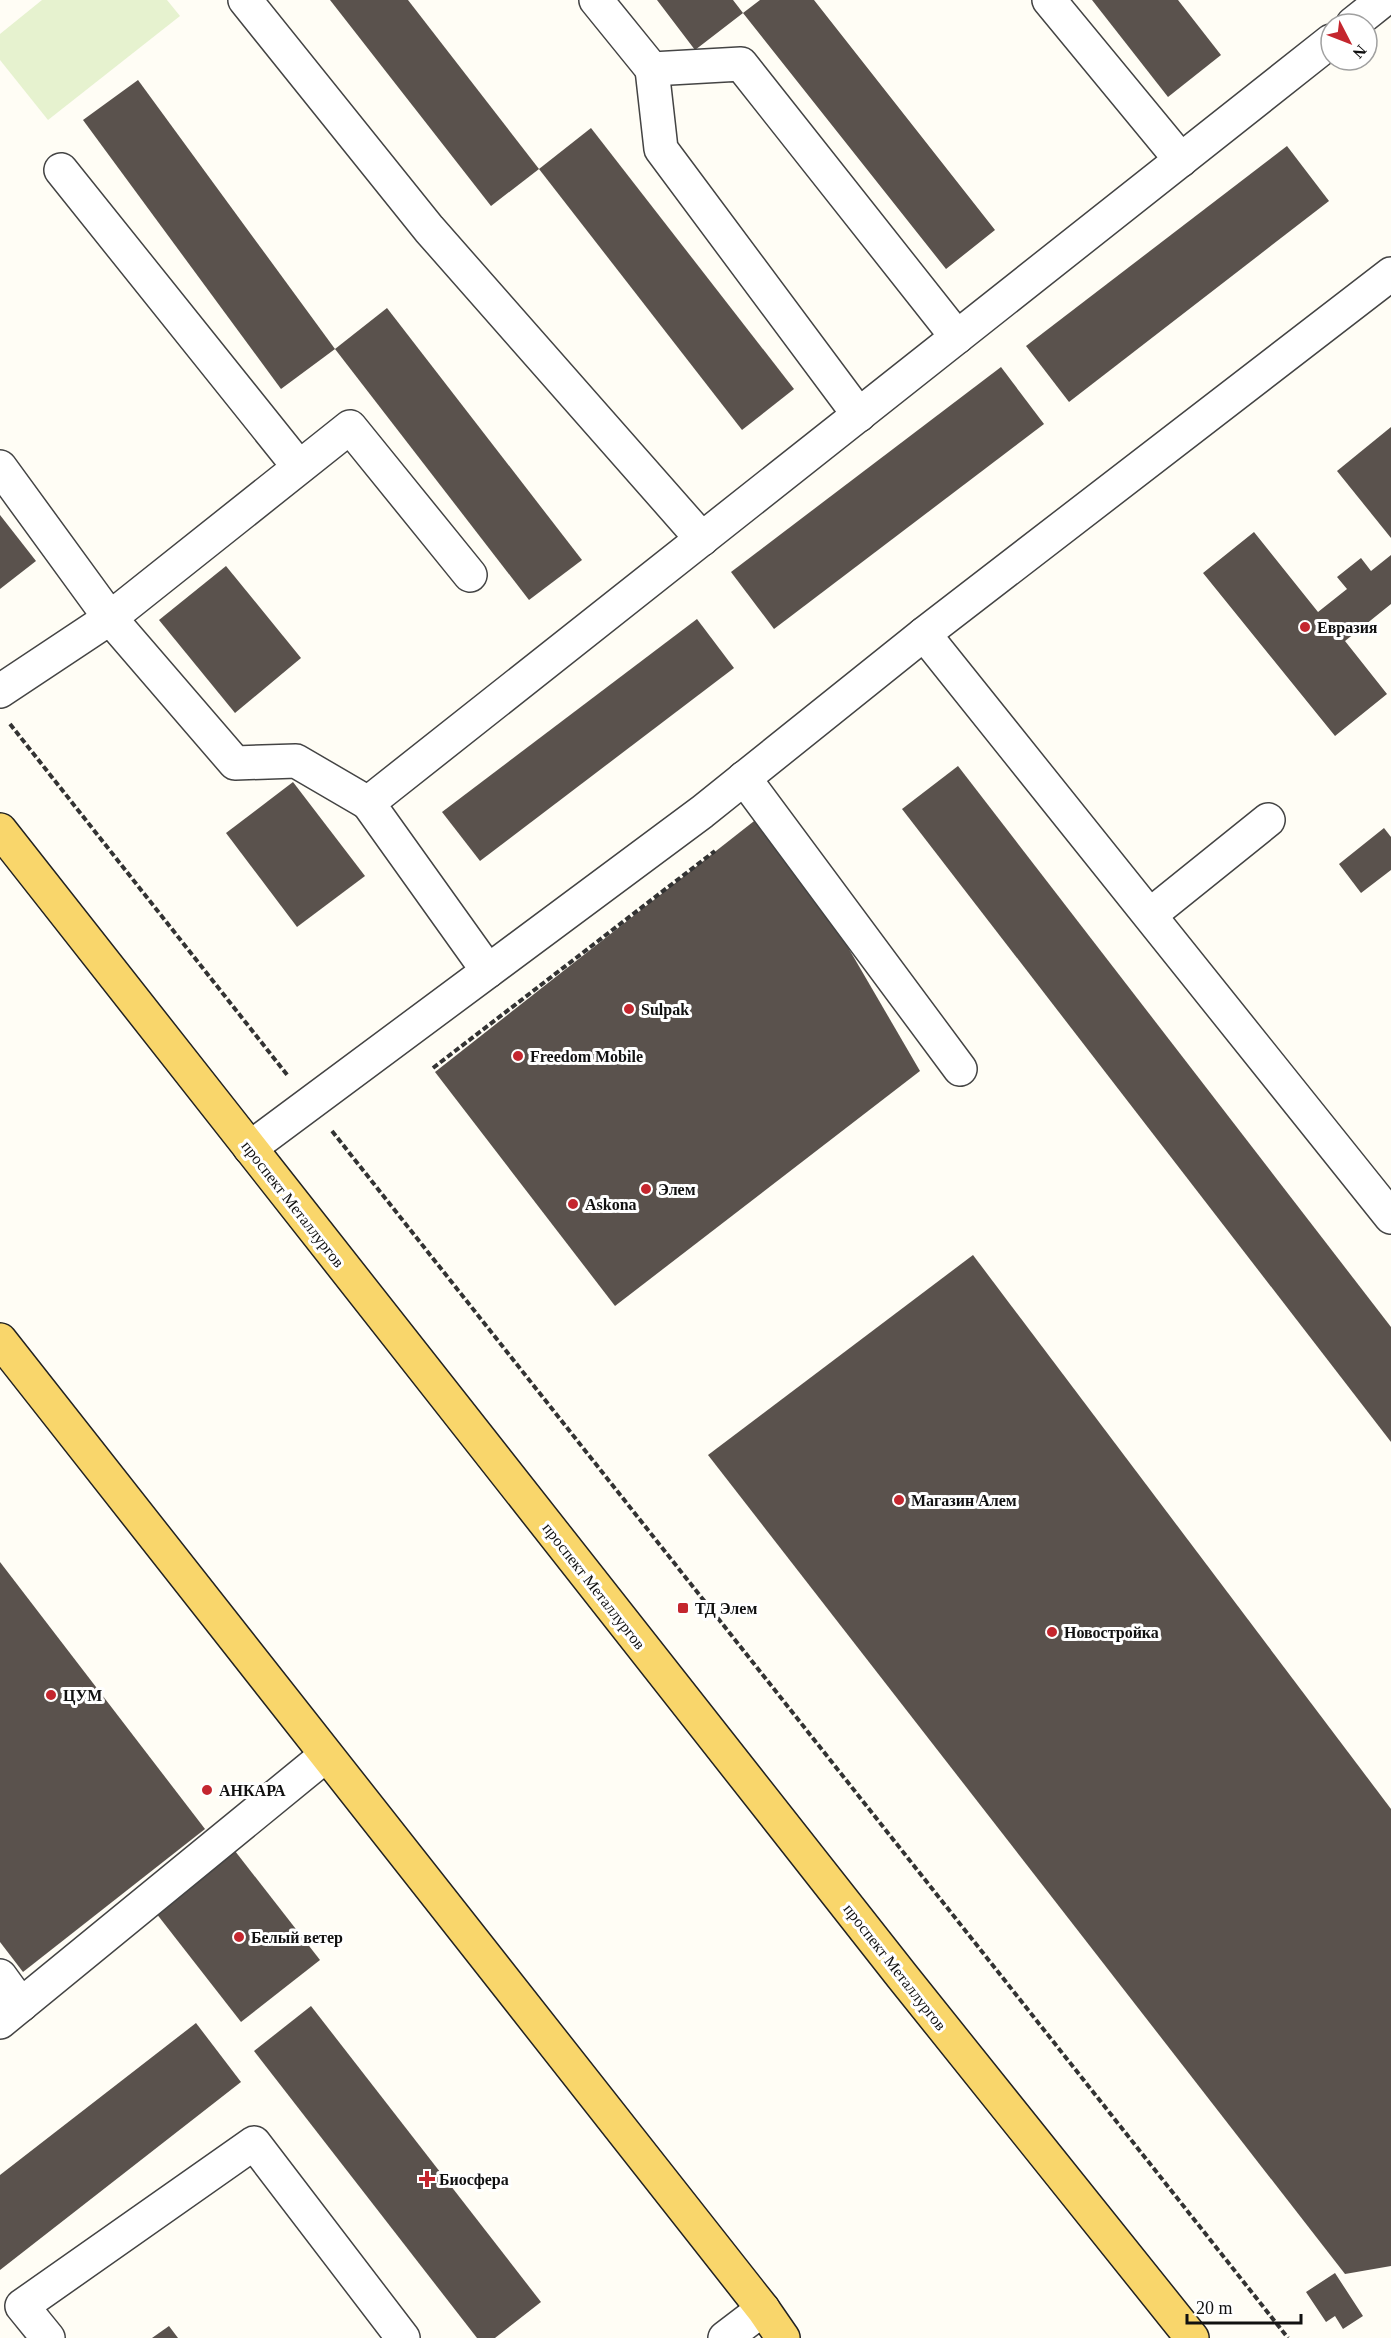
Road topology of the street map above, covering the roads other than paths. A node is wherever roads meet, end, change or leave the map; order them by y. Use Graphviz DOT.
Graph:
graph roads {
  1 [pos="245,0"];
  2 [pos="596,0"];
  3 [pos="1049,0"];
  4 [pos="1383,0"];
  5 [pos="1368,12"];
  6 [pos="1319,51"];
  7 [pos="652,69"];
  8 [pos="1181,160"];
  9 [pos="61,170"];
  10 [pos="1391,274"];
  11 [pos="957,337"];
  12 [pos="859,415"];
  13 [pos="0,467"];
  14 [pos="299,467"];
  15 [pos="702,539"];
  16 [pos="470,575"];
  17 [pos="110,618"];
  18 [pos="924,634"];
  19 [pos="4,706"];
  20 [pos="744,777"];
  21 [pos="368,803"];
  22 [pos="1268,820"];
  23 [pos="0,830"];
  24 [pos="1150,915"];
  25 [pos="488,971"];
  26 [pos="960,1069"];
  27 [pos="250,1148"];
  28 [pos="1391,1217"];
  29 [pos="6,1359"];
  30 [pos="325,1756"];
  31 [pos="0,1977"];
  32 [pos="10,2013"];
  33 [pos="763,2309"];
  34 [pos="48,2338"];
  35 [pos="403,2338"];
  36 [pos="725,2338"];
  37 [pos="783,2338"];
  38 [pos="1192,2338"];
  1 -- 15 [label="street"];
  2 -- 7 [label="street"];
  3 -- 8 [label="street"];
  4 -- 5 [label="street"];
  6 -- 8 [label="street"];
  7 -- 11 [label="street"];
  7 -- 12 [label="street"];
  8 -- 11 [label="street"];
  9 -- 14 [label="street"];
  10 -- 18 [label="street"];
  11 -- 12 [label="street"];
  12 -- 15 [label="street"];
  13 -- 17 [label="street"];
  14 -- 16 [label="street"];
  14 -- 17 [label="street"];
  15 -- 21 [label="street"];
  17 -- 19 [label="street"];
  17 -- 21 [label="street"];
  18 -- 20 [label="street"];
  18 -- 24 [label="street"];
  20 -- 25 [label="street"];
  20 -- 26 [label="street"];
  21 -- 25 [label="street"];
  22 -- 24 [label="street"];
  23 -- 27 [label="main road, проспект Металлургов"];
  24 -- 28 [label="street"];
  25 -- 27 [label="street"];
  27 -- 38 [label="main road, проспект Металлургов"];
  29 -- 30 [label="main road"];
  30 -- 32 [label="street"];
  30 -- 33 [label="main road"];
  31 -- 32 [label="street"];
  33 -- 36 [label="street"];
  33 -- 37 [label="main road"];
  34 -- 35 [label="street"];
}
